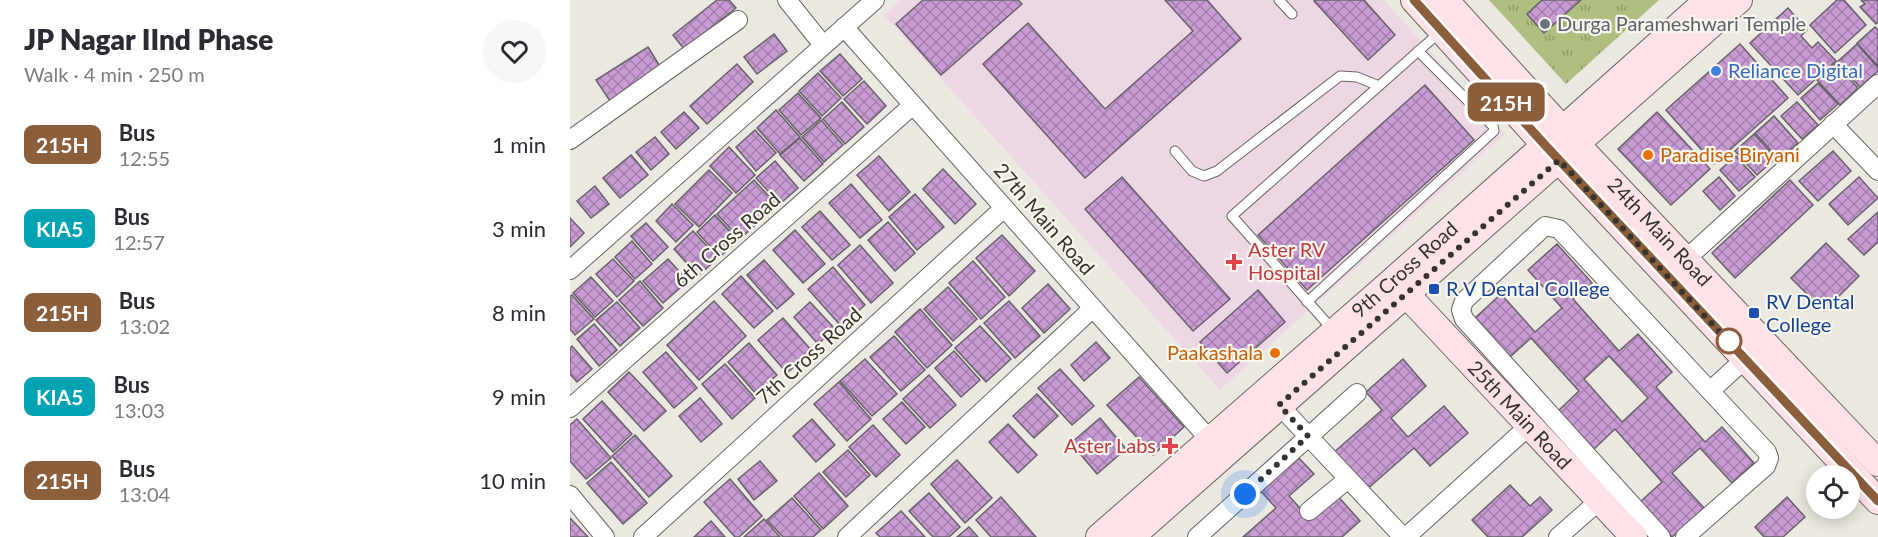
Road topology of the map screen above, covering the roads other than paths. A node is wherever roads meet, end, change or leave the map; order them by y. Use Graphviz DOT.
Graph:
graph roads {
  1 [pos="787,0"];
  2 [pos="874,0"];
  3 [pos="1279,0"];
  4 [pos="1414,0"];
  5 [pos="1445,0"];
  6 [pos="1708,0"];
  7 [pos="1739,0"];
  8 [pos="1292,14"];
  9 [pos="738,20"];
  10 [pos="844,27"];
  11 [pos="1442,31"];
  12 [pos="823,45"];
  13 [pos="1418,51"];
  14 [pos="1878,84"];
  15 [pos="1379,86"];
  16 [pos="913,105"];
  17 [pos="1833,124"];
  18 [pos="570,140"];
  19 [pos="1560,145"];
  20 [pos="1175,151"];
  21 [pos="1878,171"];
  22 [pos="1004,208"];
  23 [pos="1685,260"];
  24 [pos="570,270"];
  25 [pos="1406,294"];
  26 [pos="1307,302"];
  27 [pos="1093,308"];
  28 [pos="1334,332"];
  29 [pos="1746,359"];
  30 [pos="1710,391"];
  31 [pos="1357,393"];
  32 [pos="1518,397"];
  33 [pos="1279,405"];
  34 [pos="570,408"];
  35 [pos="1530,426"];
  36 [pos="1308,436"];
  37 [pos="1217,448"];
  38 [pos="1878,463"];
  39 [pos="1348,478"];
  40 [pos="570,495"];
  41 [pos="1600,500"];
  42 [pos="1878,501"];
  43 [pos="1309,510"];
  44 [pos="605,537"];
  45 [pos="644,537"];
  46 [pos="847,537"];
  47 [pos="1100,537"];
  48 [pos="1131,537"];
  49 [pos="1197,537"];
  50 [pos="1405,537"];
  51 [pos="1558,537"];
  52 [pos="1634,537"];
  53 [pos="1661,537"];
  54 [pos="1685,537"];
  1 -- 12 [label="street"];
  2 -- 10 [label="street"];
  3 -- 8 [label="lane"];
  4 -- 11 [label="main road, 24th Main Road"];
  5 -- 19 [label="main road, 24th Main Road"];
  6 -- 19 [label="main road, 9th Cross Road"];
  7 -- 19 [label="main road, 9th Cross Road"];
  9 -- 18 [label="street"];
  10 -- 12 [label="street"];
  10 -- 16 [label="street, 27th Main Road"];
  11 -- 13 [label="lane"];
  11 -- 19 [label="main road, 24th Main Road"];
  12 -- 24 [label="street"];
  13 -- 15 [label="lane"];
  13 -- 26 [label="lane"];
  14 -- 17 [label="street"];
  15 -- 20 [label="lane"];
  15 -- 26 [label="lane"];
  16 -- 22 [label="street, 27th Main Road"];
  16 -- 34 [label="street, 6th Cross Road"];
  17 -- 21 [label="street"];
  17 -- 23 [label="street"];
  19 -- 23 [label="main road, 24th Main Road"];
  19 -- 25 [label="main road, 9th Cross Road"];
  19 -- 28 [label="main road, 9th Cross Road"];
  19 -- 29 [label="main road, 24th Main Road"];
  22 -- 27 [label="street, 27th Main Road"];
  22 -- 45 [label="street, 7th Cross Road"];
  23 -- 38 [label="main road, 24th Main Road"];
  25 -- 32 [label="main road, 25th Main Road"];
  25 -- 33 [label="main road, 9th Cross Road"];
  26 -- 28 [label="lane"];
  27 -- 37 [label="street, 27th Main Road"];
  27 -- 46 [label="street"];
  28 -- 37 [label="main road, 9th Cross Road"];
  29 -- 30 [label="street"];
  29 -- 42 [label="main road, 24th Main Road"];
  30 -- 32 [label="street"];
  30 -- 54 [label="street"];
  31 -- 36 [label="street"];
  32 -- 35 [label="main road, 25th Main Road"];
  32 -- 53 [label="street"];
  33 -- 36 [label="street"];
  33 -- 37 [label="main road, 9th Cross Road"];
  35 -- 41 [label="main road, 25th Main Road"];
  35 -- 50 [label="street"];
  36 -- 39 [label="street"];
  36 -- 49 [label="street"];
  37 -- 47 [label="main road, 9th Cross Road"];
  37 -- 48 [label="main road, 9th Cross Road"];
  39 -- 43 [label="street"];
  39 -- 50 [label="street"];
  40 -- 44 [label="street"];
  41 -- 51 [label="street"];
  41 -- 52 [label="main road, 25th Main Road"];
}
